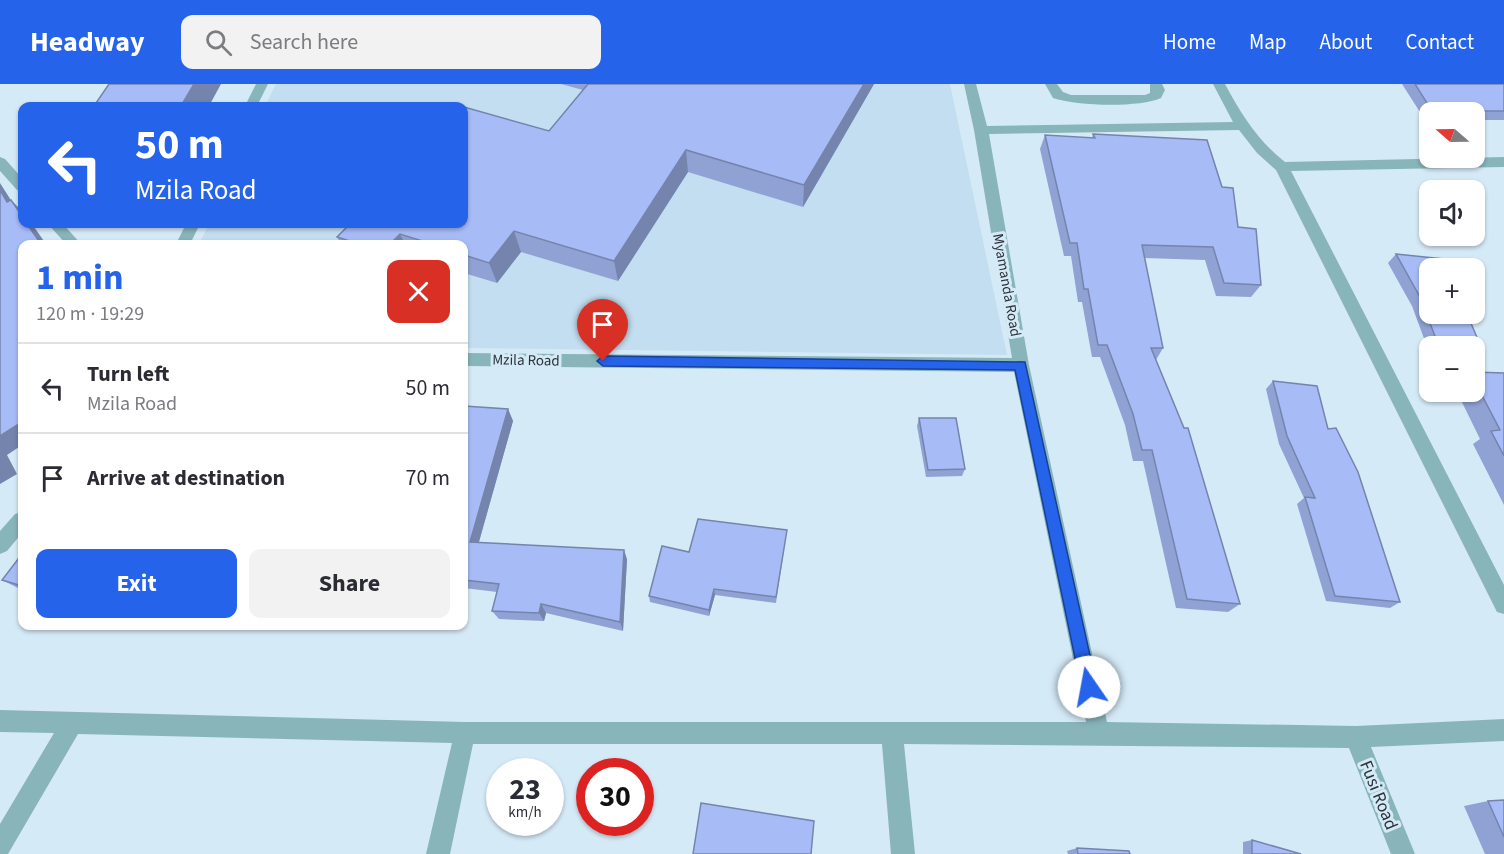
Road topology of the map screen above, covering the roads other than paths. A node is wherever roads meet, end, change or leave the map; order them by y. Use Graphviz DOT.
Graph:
graph roads {
  1 [pos="262,84"];
  2 [pos="970,84"];
  3 [pos="1051,84"];
  4 [pos="1156,84"];
  5 [pos="1219,84"];
  6 [pos="253,102"];
  7 [pos="1241,126"];
  8 [pos="981,130"];
  9 [pos="0,162"];
  10 [pos="1504,162"];
  11 [pos="1282,167"];
  12 [pos="18,182"];
  13 [pos="59,228"];
  14 [pos="70,240"];
  15 [pos="468,360"];
  16 [pos="1021,365"];
  17 [pos="18,525"];
  18 [pos="0,545"];
  19 [pos="1504,605"];
  20 [pos="0,721"];
  21 [pos="72,723"];
  22 [pos="1504,730"];
  23 [pos="465,733"];
  24 [pos="1099,733"];
  25 [pos="892,734"];
  26 [pos="1356,737"];
  27 [pos="0,846"];
  28 [pos="438,854"];
  29 [pos="903,854"];
  30 [pos="1403,854"];
  1 -- 6 [label="street"];
  2 -- 8 [label="street, Myamanda Road"];
  3 -- 4 [label="street"];
  5 -- 7 [label="street"];
  7 -- 8 [label="street"];
  7 -- 11 [label="street"];
  8 -- 16 [label="street, Myamanda Road"];
  9 -- 12 [label="street"];
  10 -- 11 [label="street"];
  11 -- 19 [label="street"];
  13 -- 14 [label="street"];
  15 -- 16 [label="street, Mzila Road"];
  16 -- 24 [label="street, Myamanda Road"];
  17 -- 18 [label="street"];
  20 -- 21 [label="street"];
  21 -- 23 [label="street"];
  21 -- 27 [label="street"];
  22 -- 26 [label="street"];
  23 -- 25 [label="street"];
  23 -- 28 [label="street"];
  24 -- 25 [label="street"];
  24 -- 26 [label="street"];
  25 -- 29 [label="street"];
  26 -- 30 [label="street, Fusi Road"];
}
